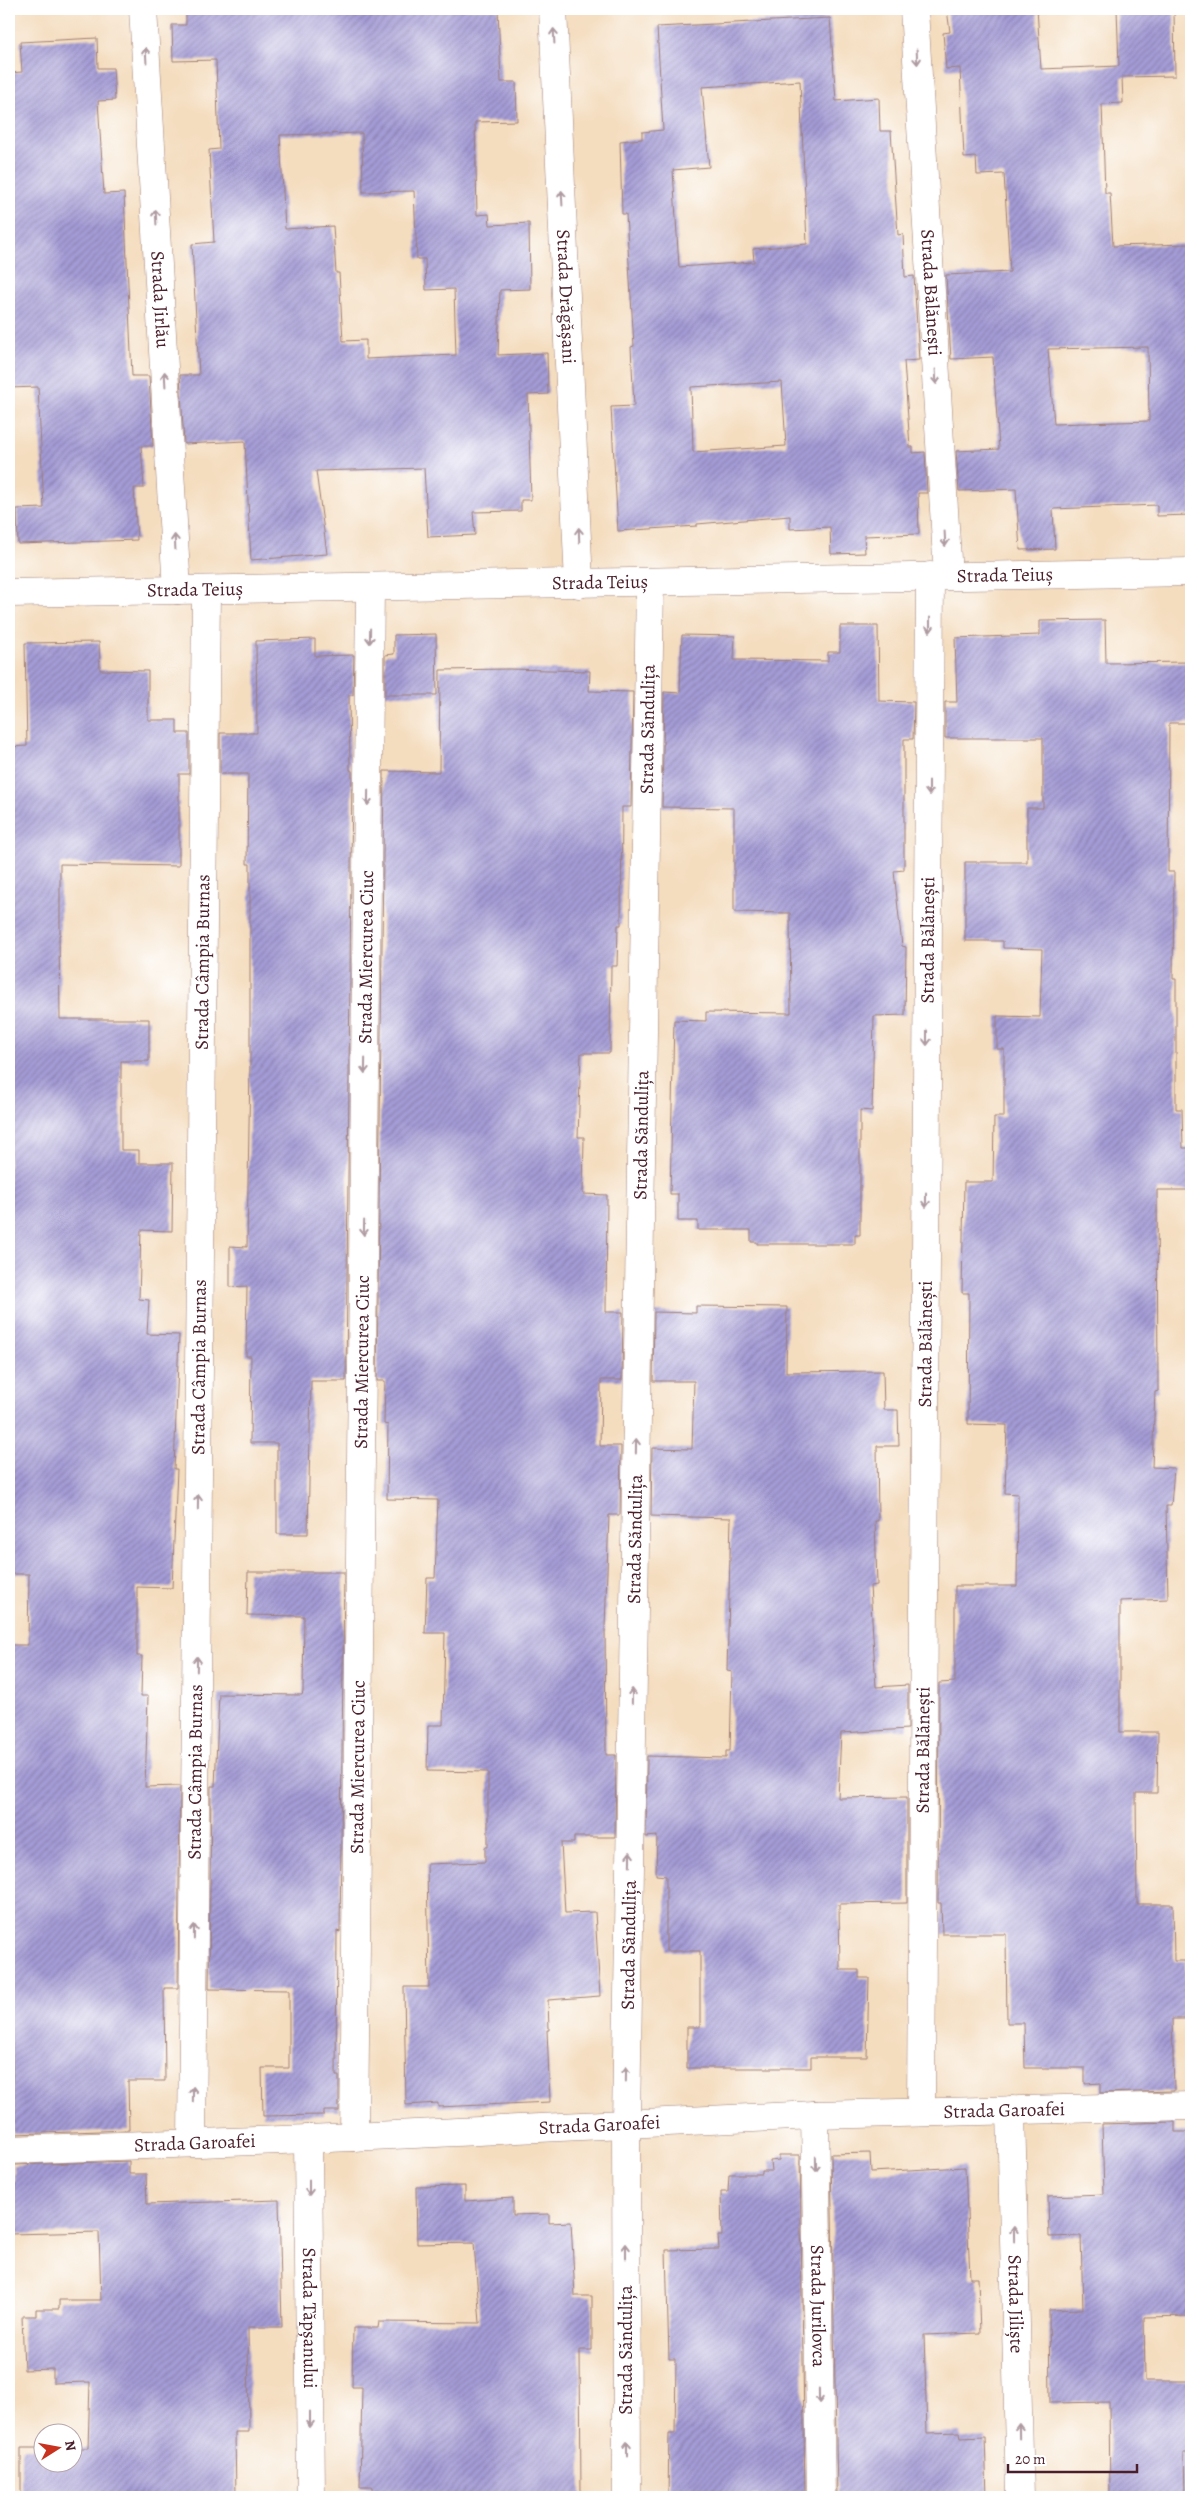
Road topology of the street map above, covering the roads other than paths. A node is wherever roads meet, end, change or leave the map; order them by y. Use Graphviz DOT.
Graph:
graph roads {
  1 [pos="143,9"];
  2 [pos="553,9"];
  3 [pos="914,9"];
  4 [pos="1191,572"];
  5 [pos="939,576"];
  6 [pos="650,583"];
  7 [pos="579,584"];
  8 [pos="370,587"];
  9 [pos="177,590"];
  10 [pos="206,590"];
  11 [pos="9,593"];
  12 [pos="1191,2106"];
  13 [pos="1011,2110"];
  14 [pos="921,2112"];
  15 [pos="815,2115"];
  16 [pos="626,2122"];
  17 [pos="354,2137"];
  18 [pos="308,2139"];
  19 [pos="192,2143"];
  20 [pos="9,2150"];
  21 [pos="311,2497"];
  22 [pos="627,2497"];
  23 [pos="821,2497"];
  24 [pos="1020,2497"];
  9 -- 1 [label="street, Strada Jirlău, one-way"];
  7 -- 2 [label="street, Strada Drăgășani, one-way"];
  3 -- 5 [label="street, Strada Bălănești, one-way"];
  4 -- 5 [label="street, Strada Teiuș"];
  5 -- 6 [label="street, Strada Teiuș"];
  5 -- 14 [label="street, Strada Bălănești, one-way"];
  6 -- 7 [label="street, Strada Teiuș"];
  16 -- 6 [label="street, Strada Săndulița, one-way"];
  7 -- 8 [label="street, Strada Teiuș"];
  8 -- 10 [label="street, Strada Teiuș"];
  8 -- 17 [label="street, Strada Miercurea Ciuc, one-way"];
  9 -- 10 [label="street, Strada Teiuș"];
  9 -- 11 [label="street, Strada Teiuș"];
  19 -- 10 [label="street, Strada Câmpia Burnas, one-way"];
  12 -- 13 [label="street, Strada Garoafei"];
  13 -- 14 [label="street, Strada Garoafei"];
  24 -- 13 [label="street, Strada Jiliște, one-way"];
  14 -- 15 [label="street, Strada Garoafei"];
  15 -- 16 [label="street, Strada Garoafei"];
  15 -- 23 [label="street, Strada Jurilovca, one-way"];
  16 -- 17 [label="street, Strada Garoafei"];
  22 -- 16 [label="street, Strada Săndulița, one-way"];
  17 -- 18 [label="street, Strada Garoafei"];
  18 -- 19 [label="street, Strada Garoafei"];
  18 -- 21 [label="street, Strada Tăpșanului, one-way"];
  19 -- 20 [label="street, Strada Garoafei"];
}
